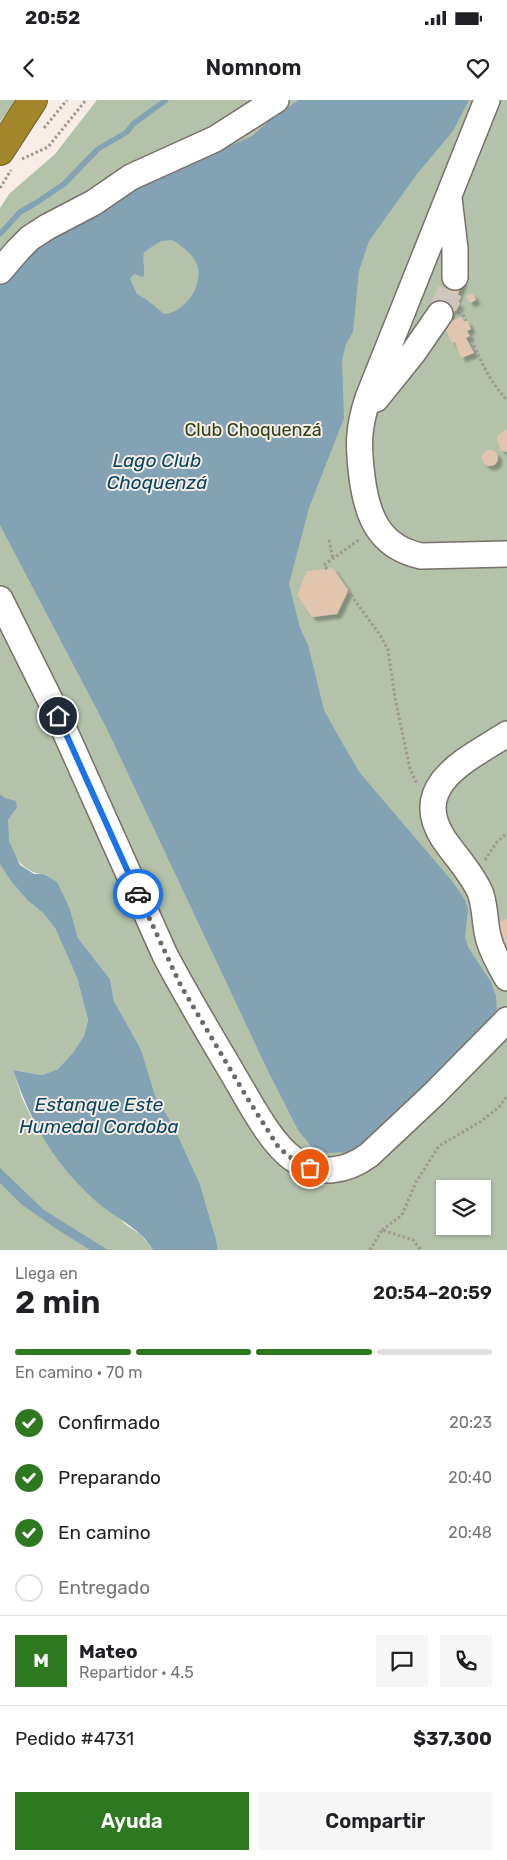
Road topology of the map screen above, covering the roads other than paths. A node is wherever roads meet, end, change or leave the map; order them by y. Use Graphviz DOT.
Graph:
graph roads {
  1 [pos="32,100"];
  2 [pos="276,100"];
  3 [pos="487,100"];
  4 [pos="10,160"];
  5 [pos="448,196"];
  6 [pos="0,270"];
  7 [pos="455,278"];
  8 [pos="440,314"];
  9 [pos="362,416"];
  10 [pos="507,554"];
  11 [pos="0,600"];
  12 [pos="507,734"];
  13 [pos="507,978"];
  14 [pos="507,1020"];
  1 -- 4 [label="highway"];
  2 -- 6 [label="lane"];
  3 -- 5 [label="lane"];
  5 -- 7 [label="lane"];
  5 -- 9 [label="lane"];
  8 -- 9 [label="lane"];
  9 -- 10 [label="lane"];
  11 -- 14 [label="lane"];
  12 -- 13 [label="lane"];
}
